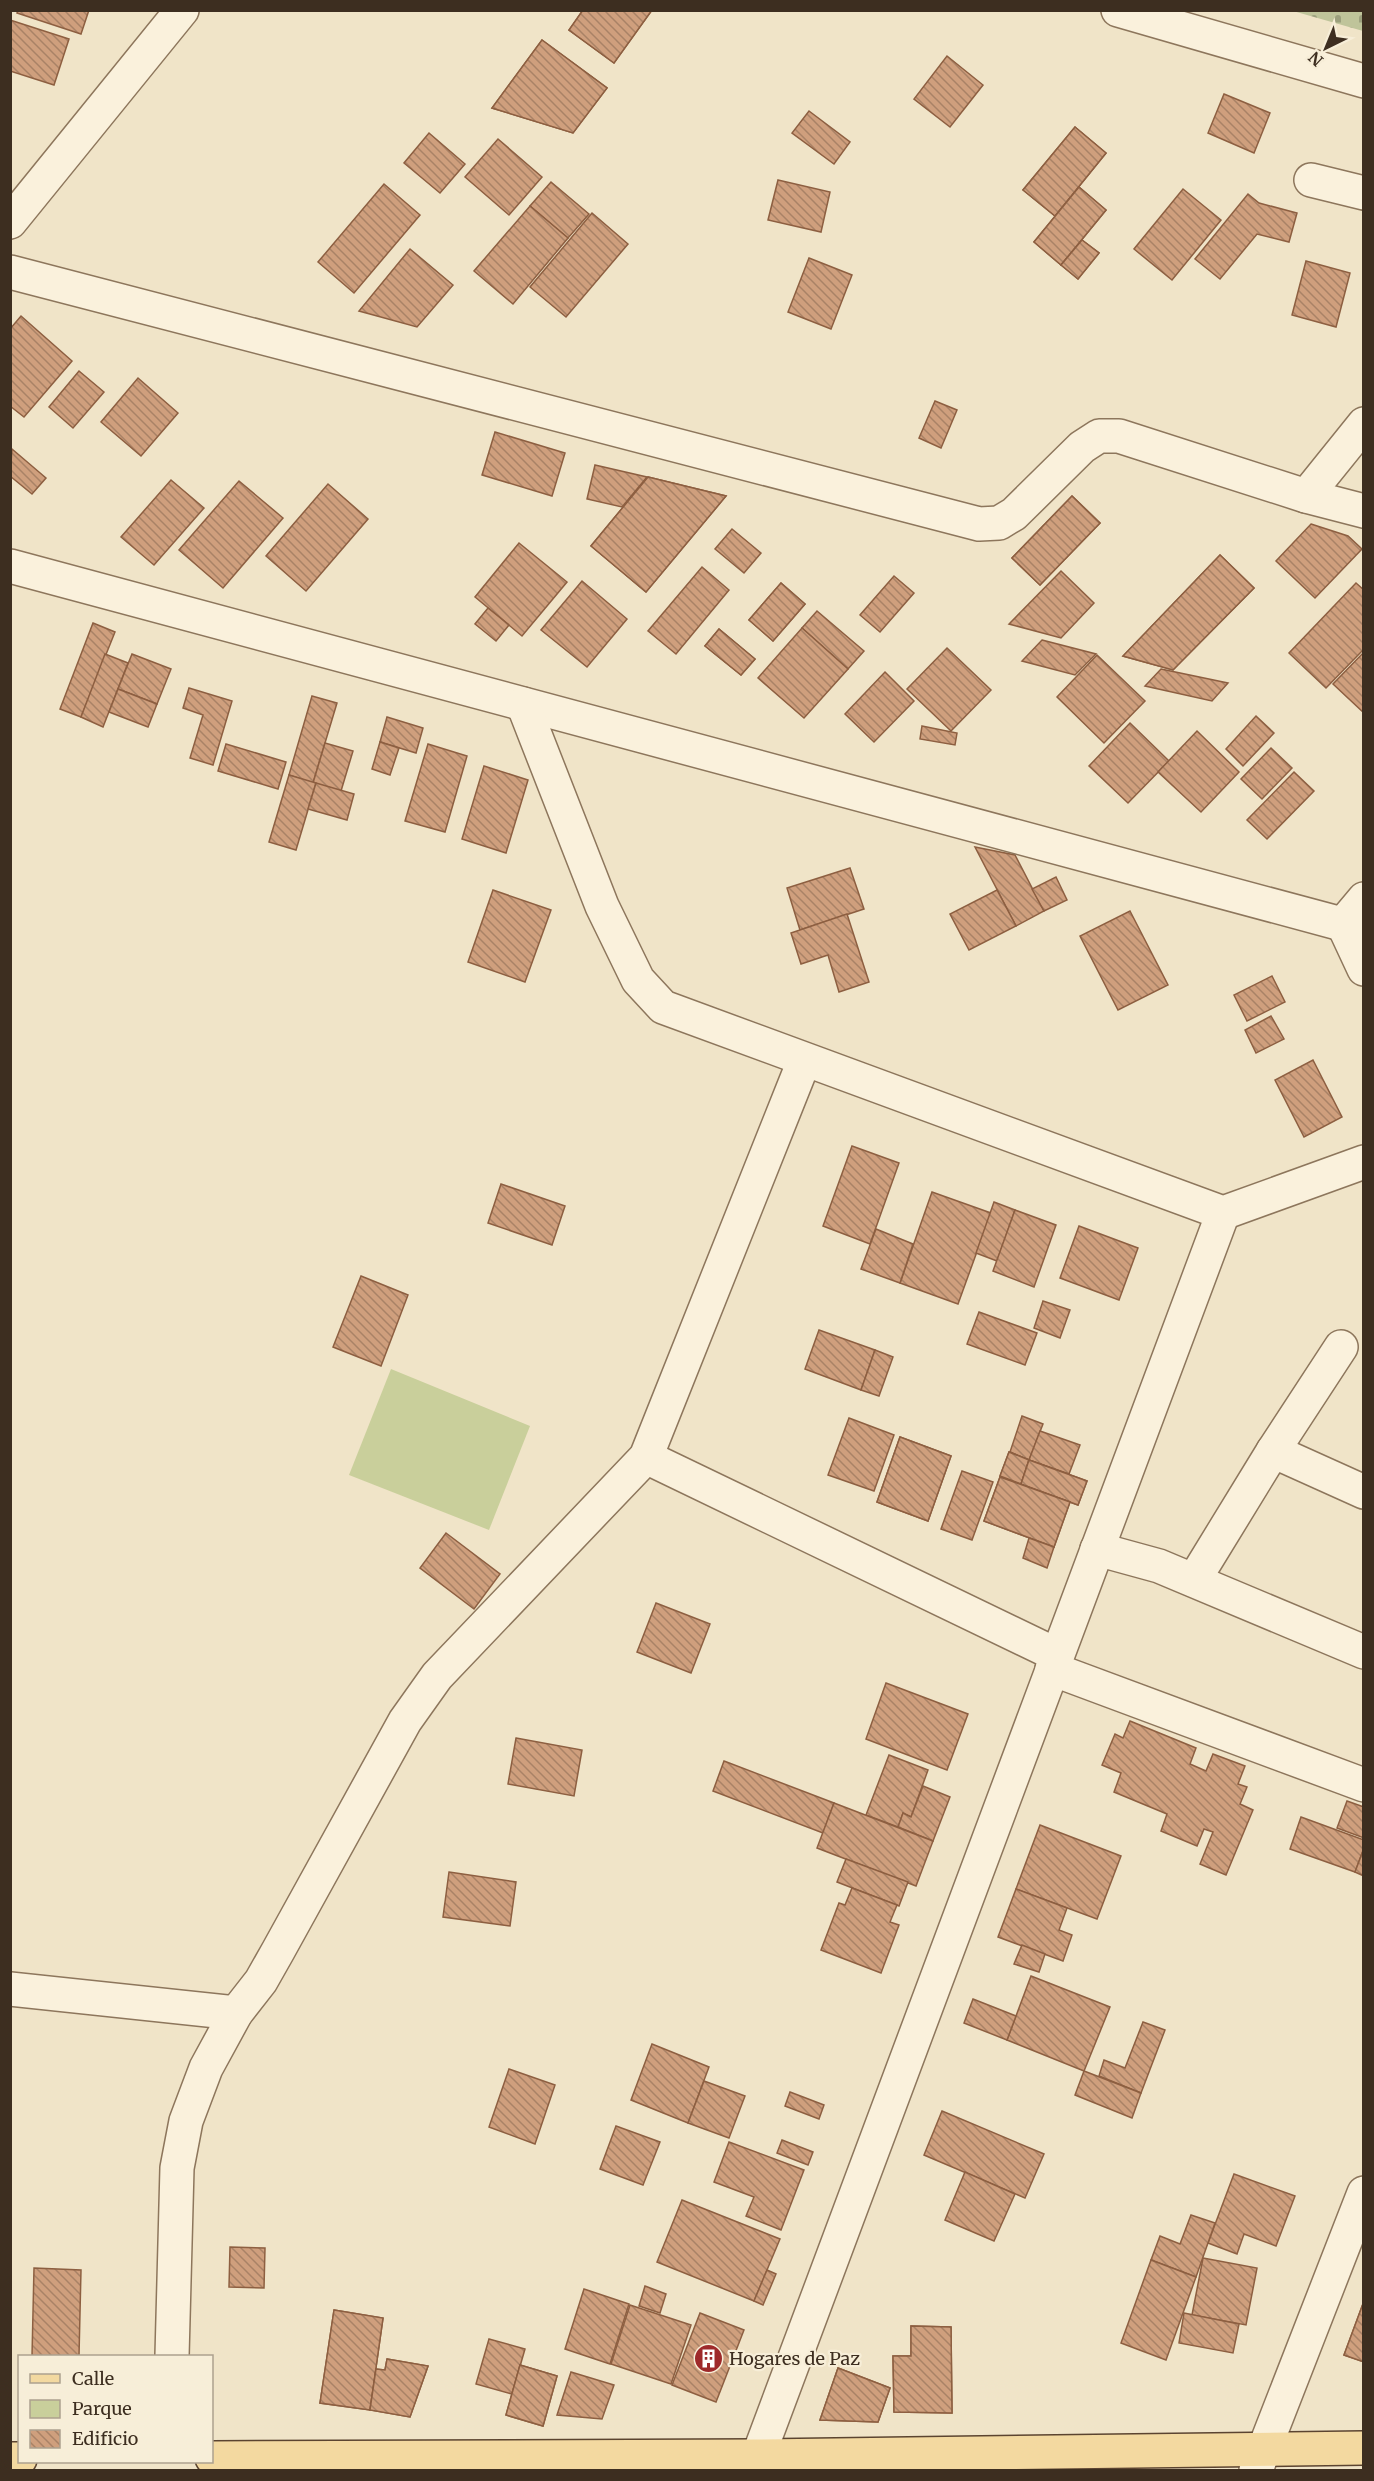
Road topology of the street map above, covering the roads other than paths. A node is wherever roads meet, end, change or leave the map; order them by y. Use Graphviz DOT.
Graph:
graph roads {
  1 [pos="182,10"];
  2 [pos="1118,10"];
  3 [pos="1364,81"];
  4 [pos="1311,180"];
  5 [pos="23,187"];
  6 [pos="1364,193"];
  7 [pos="10,222"];
  8 [pos="10,272"];
  9 [pos="1364,424"];
  10 [pos="1306,496"];
  11 [pos="1364,511"];
  12 [pos="10,566"];
  13 [pos="523,704"];
  14 [pos="1364,899"];
  15 [pos="1353,927"];
  16 [pos="1364,969"];
  17 [pos="804,1061"];
  18 [pos="1364,1162"];
  19 [pos="1223,1213"];
  20 [pos="1341,1347"];
  21 [pos="1273,1451"];
  22 [pos="646,1457"];
  23 [pos="1364,1492"];
  24 [pos="1097,1549"];
  25 [pos="1194,1580"];
  26 [pos="1364,1652"];
  27 [pos="1054,1662"];
  28 [pos="1364,1785"];
  29 [pos="10,1989"];
  30 [pos="236,2013"];
  31 [pos="1364,2193"];
  32 [pos="172,2355"];
  33 [pos="1364,2448"];
  34 [pos="213,2458"];
  35 [pos="1260,2459"];
  36 [pos="756,2463"];
  37 [pos="384,2464"];
  1 -- 5 [label="street"];
  2 -- 3 [label="street"];
  4 -- 6 [label="street"];
  5 -- 7 [label="street"];
  8 -- 10 [label="street"];
  9 -- 10 [label="street"];
  10 -- 11 [label="street"];
  12 -- 13 [label="street"];
  13 -- 15 [label="street"];
  13 -- 17 [label="street"];
  14 -- 15 [label="street"];
  15 -- 16 [label="street"];
  17 -- 19 [label="street"];
  17 -- 22 [label="street"];
  18 -- 19 [label="street"];
  19 -- 24 [label="street"];
  20 -- 21 [label="street"];
  21 -- 23 [label="street"];
  21 -- 25 [label="street"];
  22 -- 27 [label="street"];
  22 -- 30 [label="street"];
  24 -- 25 [label="street"];
  24 -- 27 [label="street"];
  25 -- 26 [label="street"];
  27 -- 28 [label="street"];
  27 -- 36 [label="street"];
  29 -- 30 [label="street"];
  30 -- 32 [label="street"];
  31 -- 35 [label="street"];
  33 -- 35 [label="main road"];
  34 -- 37 [label="main road"];
  35 -- 36 [label="main road"];
  36 -- 37 [label="main road"];
}
